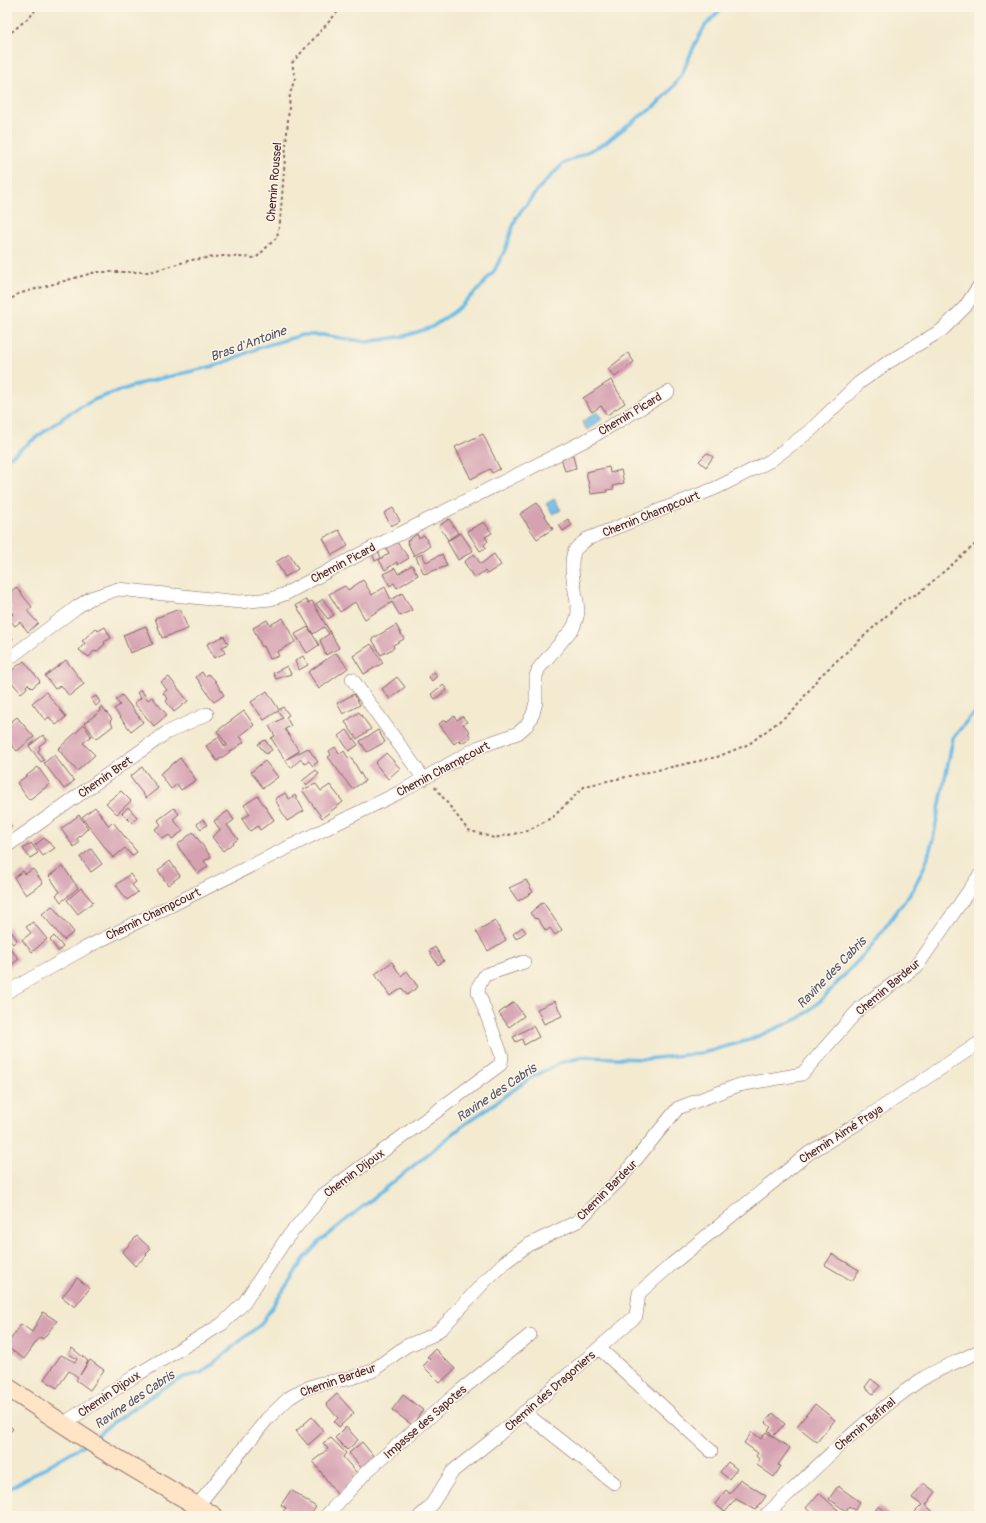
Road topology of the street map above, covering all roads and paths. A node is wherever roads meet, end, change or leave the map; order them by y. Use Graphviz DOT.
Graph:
graph roads {
  1 [pos="35,7"];
  2 [pos="342,7"];
  3 [pos="7,36"];
  4 [pos="979,286"];
  5 [pos="7,302"];
  6 [pos="668,392"];
  7 [pos="979,540"];
  8 [pos="7,660"];
  9 [pos="352,679"];
  10 [pos="207,714"];
  11 [pos="426,778"];
  12 [pos="7,846"];
  13 [pos="979,876"];
  14 [pos="524,962"];
  15 [pos="7,992"];
  16 [pos="979,1043"];
  17 [pos="672,1264"];
  18 [pos="530,1335"];
  19 [pos="599,1348"];
  20 [pos="979,1351"];
  21 [pos="7,1388"];
  22 [pos="524,1412"];
  23 [pos="68,1427"];
  24 [pos="711,1451"];
  25 [pos="614,1483"];
  26 [pos="198,1505"];
  27 [pos="214,1516"];
  28 [pos="326,1516"];
  29 [pos="420,1516"];
  30 [pos="765,1516"];
  1 -- 3 [label="path"];
  2 -- 5 [label="path, Chemin Roussel"];
  4 -- 11 [label="street, Chemin Champcourt"];
  6 -- 8 [label="street, Chemin Picard"];
  7 -- 11 [label="path"];
  9 -- 11 [label="street"];
  10 -- 12 [label="street, Chemin Bret"];
  11 -- 15 [label="street, Chemin Champcourt"];
  13 -- 26 [label="street, Chemin Bardeur"];
  14 -- 23 [label="street, Chemin Dijoux"];
  16 -- 17 [label="street, Chemin Aimé Praya"];
  17 -- 19 [label="street, Chemin des Dragoniers"];
  18 -- 28 [label="street, Impasse des Sapotes"];
  19 -- 22 [label="street, Chemin des Dragoniers"];
  19 -- 24 [label="street"];
  20 -- 30 [label="street, Chemin Bafinal"];
  21 -- 23 [label="main road"];
  22 -- 25 [label="street"];
  22 -- 29 [label="street, Chemin des Dragoniers"];
  23 -- 26 [label="main road"];
  26 -- 27 [label="main road"];
}
